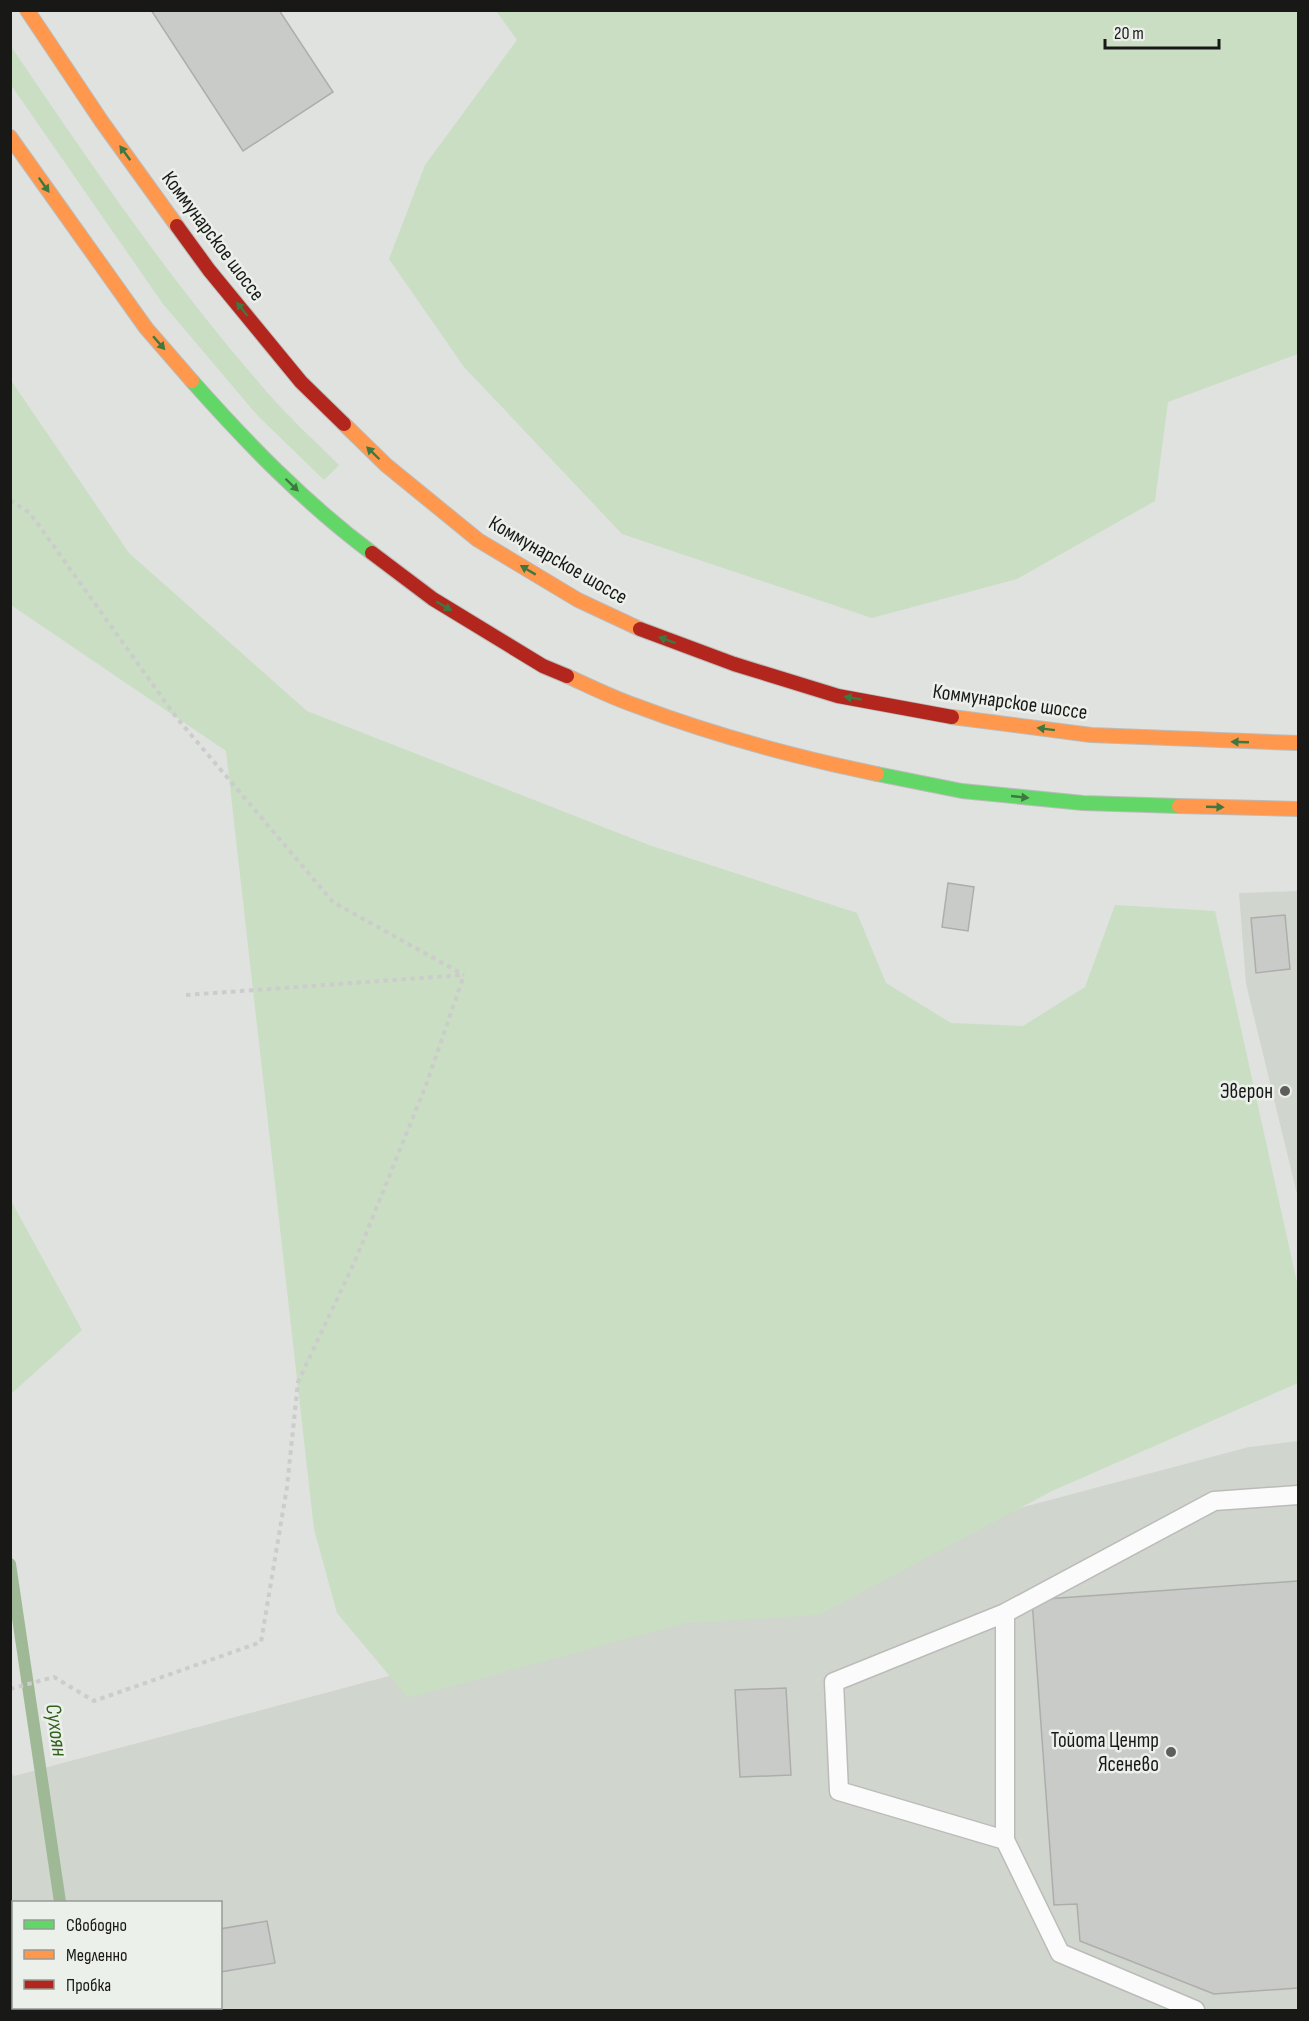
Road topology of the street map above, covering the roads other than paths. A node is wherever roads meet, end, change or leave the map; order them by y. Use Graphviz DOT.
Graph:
graph roads {
  1 [pos="27,10"];
  2 [pos="10,137"];
  3 [pos="1299,743"];
  4 [pos="1299,809"];
  5 [pos="1299,1496"];
  6 [pos="1005,1613"];
  7 [pos="1005,1840"];
  8 [pos="1195,2010"];
  3 -- 1 [label="main road, Коммунарское шоссе, one-way"];
  2 -- 4 [label="main road, one-way"];
  5 -- 6 [label="lane"];
  6 -- 7 [label="lane"];
  6 -- 7 [label="lane"];
  7 -- 8 [label="lane"];
}
